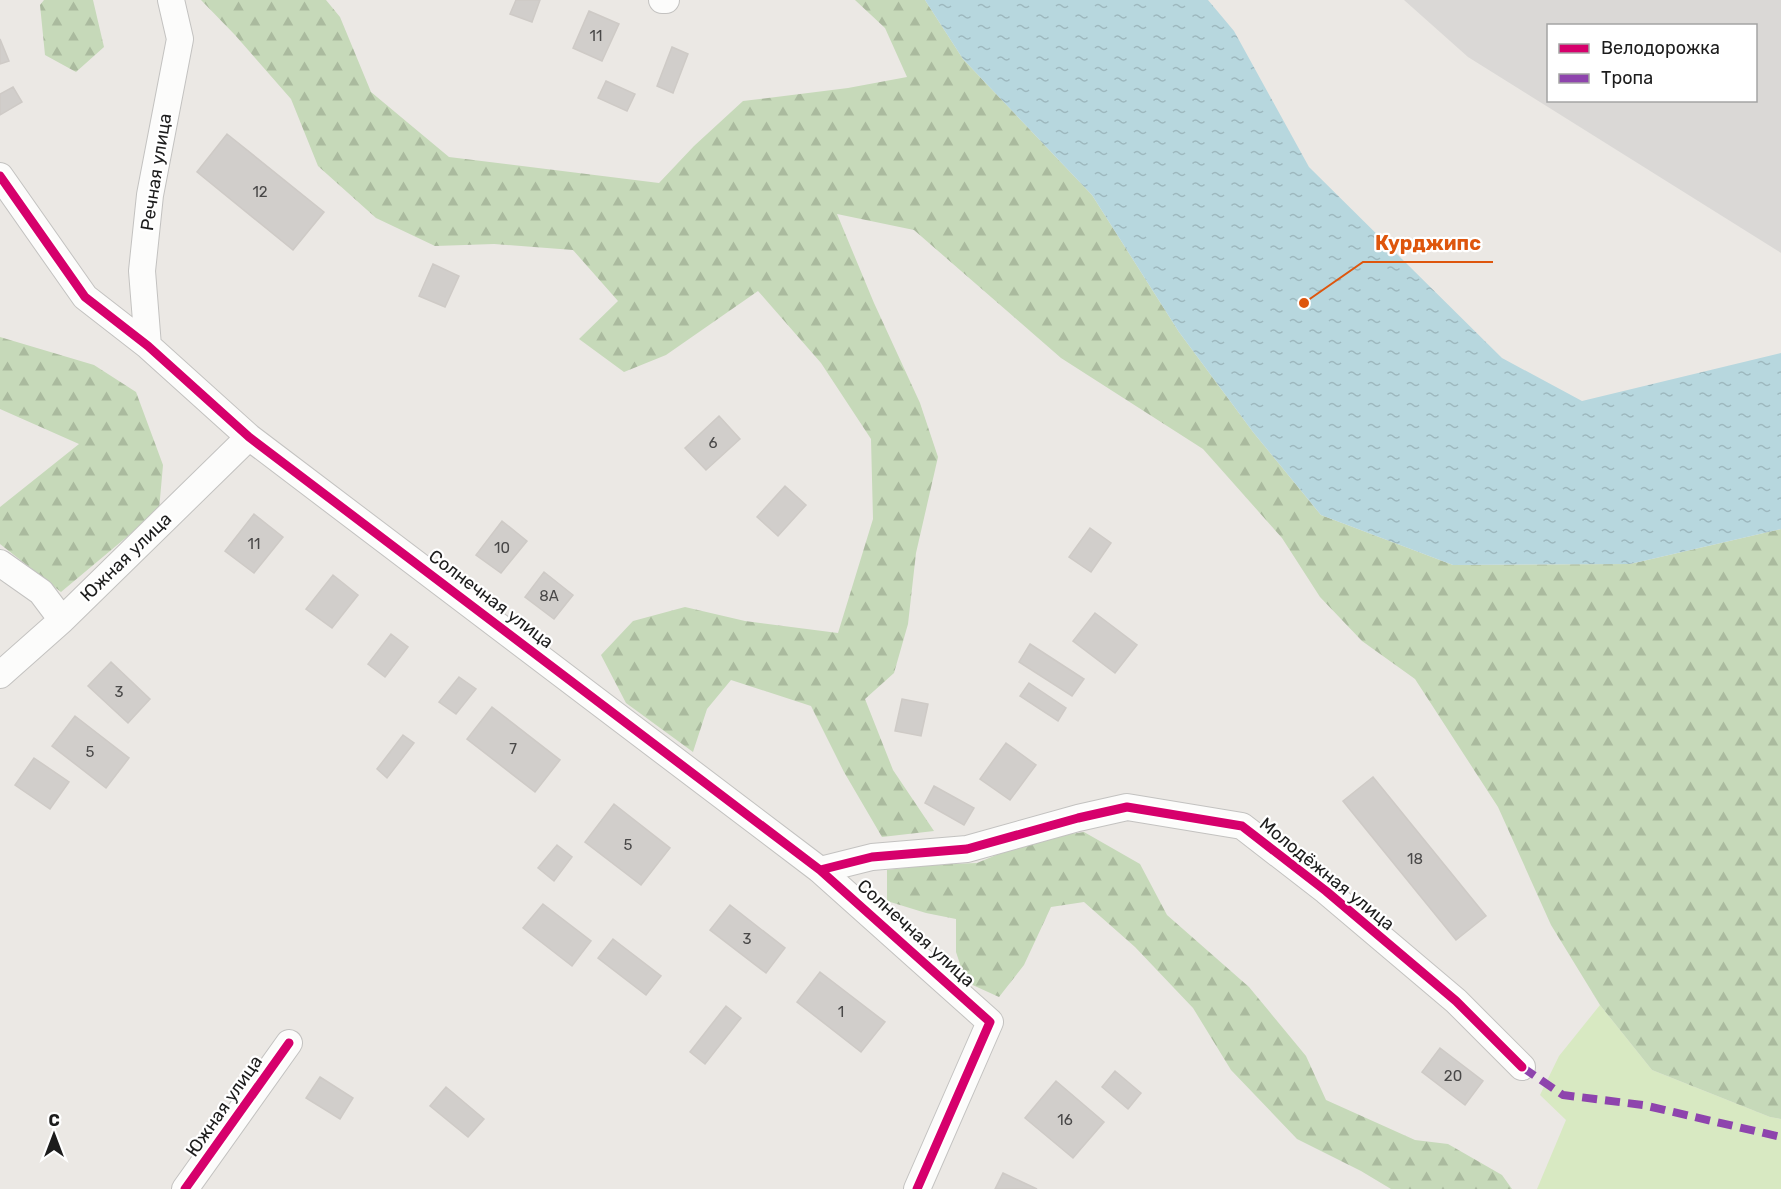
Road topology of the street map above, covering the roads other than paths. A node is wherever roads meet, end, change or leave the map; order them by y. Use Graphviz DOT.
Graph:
graph roads {
  1 [pos="171,0"];
  2 [pos="0,176"];
  3 [pos="148,346"];
  4 [pos="249,436"];
  5 [pos="0,563"];
  6 [pos="62,620"];
  7 [pos="0,675"];
  8 [pos="820,870"];
  9 [pos="289,1043"];
  10 [pos="1522,1067"];
  11 [pos="185,1189"];
  12 [pos="917,1189"];
  1 -- 3 [label="street, Речная улица"];
  2 -- 3 [label="street, Солнечная улица"];
  3 -- 4 [label="street, Солнечная улица"];
  4 -- 6 [label="street, Южная улица"];
  4 -- 8 [label="street, Солнечная улица"];
  5 -- 6 [label="street"];
  6 -- 7 [label="street, Южная улица"];
  8 -- 10 [label="street, Молодёжная улица"];
  8 -- 12 [label="street, Солнечная улица"];
  9 -- 11 [label="street, Южная улица"];
}
